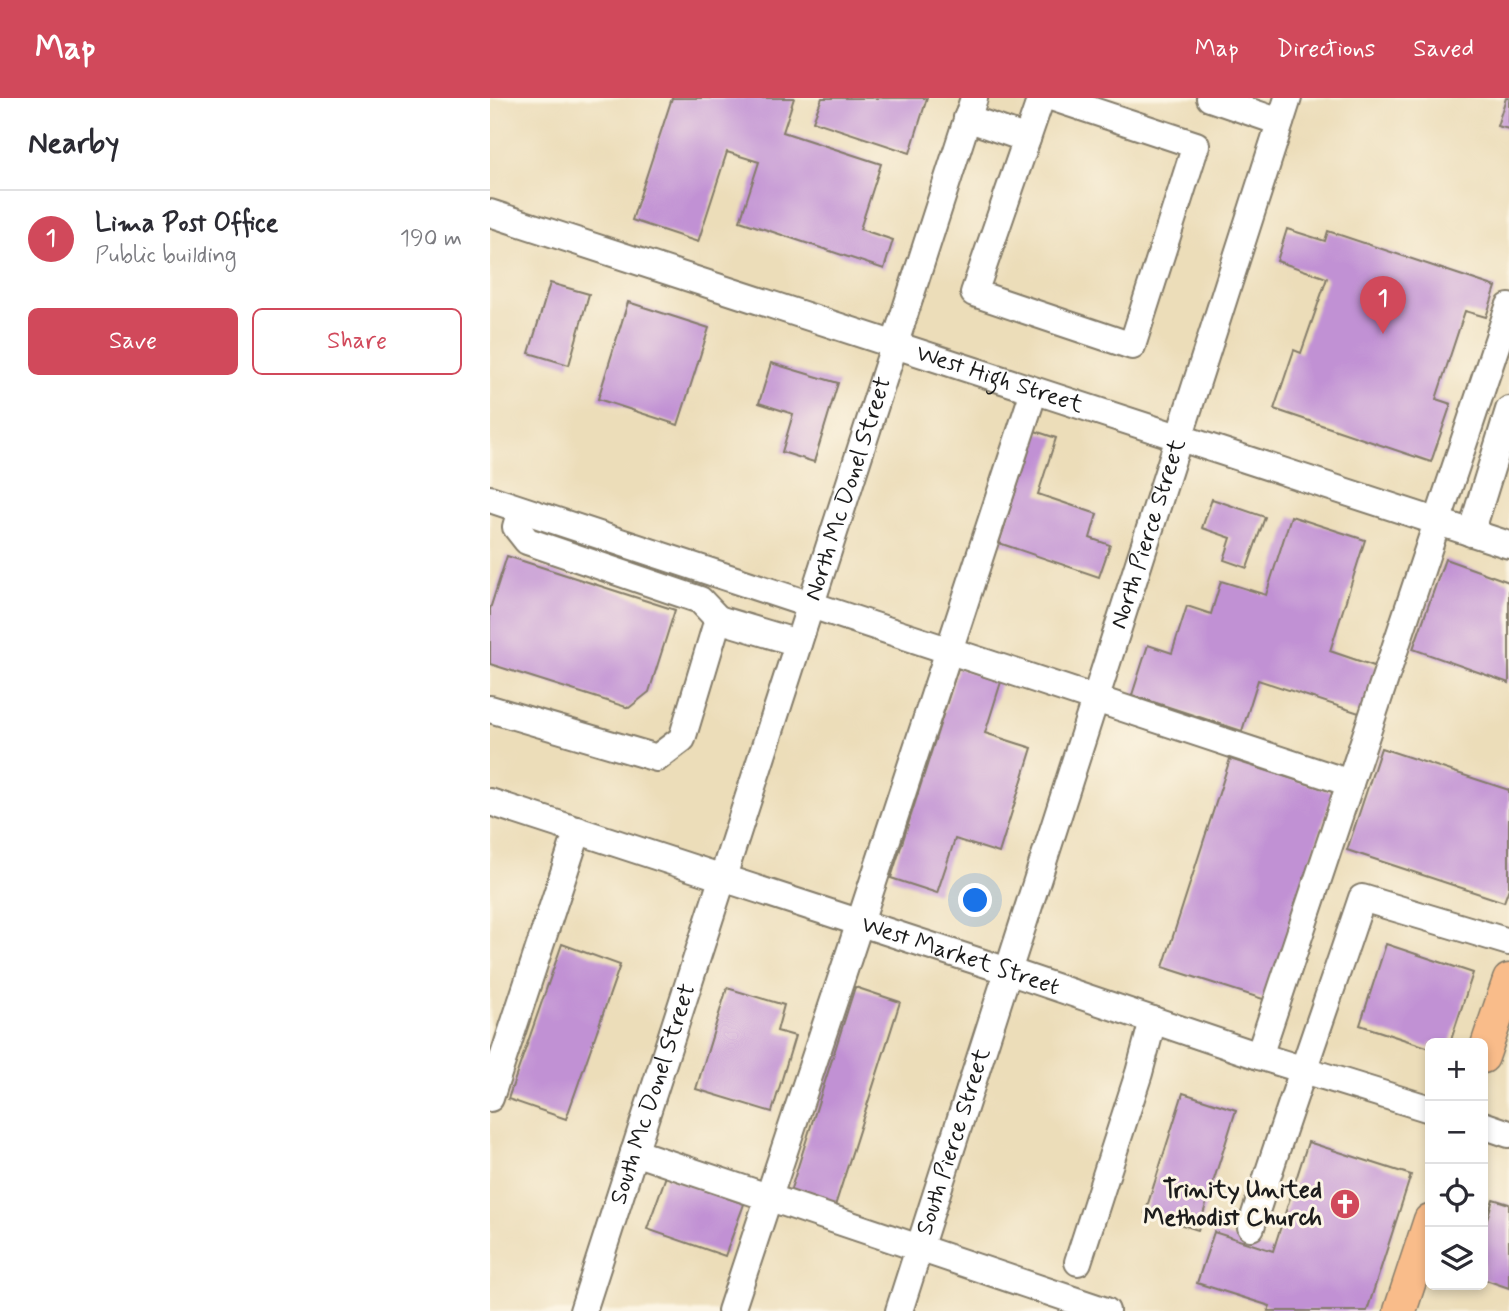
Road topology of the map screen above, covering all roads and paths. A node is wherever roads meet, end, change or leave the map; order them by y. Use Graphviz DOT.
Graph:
graph roads {
  1 [pos="1041,98"];
  2 [pos="1055,98"];
  3 [pos="1210,98"];
  4 [pos="971,108"];
  5 [pos="1284,110"];
  6 [pos="1027,139"];
  7 [pos="490,213"];
  8 [pos="1509,307"];
  9 [pos="894,345"];
  10 [pos="1034,391"];
  11 [pos="1509,410"];
  12 [pos="1179,438"];
  13 [pos="1503,448"];
  14 [pos="490,499"];
  15 [pos="521,510"];
  16 [pos="1437,522"];
  17 [pos="1471,533"];
  18 [pos="1509,545"];
  19 [pos="810,605"];
  20 [pos="718,619"];
  21 [pos="798,643"];
  22 [pos="949,650"];
  23 [pos="1096,699"];
  24 [pos="490,709"];
  25 [pos="1350,783"];
  26 [pos="490,802"];
  27 [pos="578,830"];
  28 [pos="722,877"];
  29 [pos="860,922"];
  30 [pos="1509,942"];
  31 [pos="1008,971"];
  32 [pos="1509,980"];
  33 [pos="1153,1020"];
  34 [pos="1488,1042"];
  35 [pos="1259,1056"];
  36 [pos="1305,1069"];
  37 [pos="490,1098"];
  38 [pos="1425,1107"];
  39 [pos="1488,1127"];
  40 [pos="1509,1133"];
  41 [pos="634,1152"];
  42 [pos="768,1198"];
  43 [pos="1251,1227"];
  44 [pos="1428,1227"];
  45 [pos="919,1248"];
  46 [pos="1078,1262"];
  47 [pos="583,1311"];
  48 [pos="731,1311"];
  49 [pos="899,1311"];
  50 [pos="1106,1311"];
  51 [pos="1400,1311"];
  1 -- 6 [label="street"];
  2 -- 6 [label="street"];
  3 -- 5 [label="street"];
  4 -- 6 [label="street"];
  4 -- 9 [label="street, North Mc Donel Street"];
  5 -- 12 [label="street, North Pierce Street"];
  7 -- 9 [label="street, West High Street"];
  8 -- 16 [label="street"];
  9 -- 10 [label="street, West High Street"];
  9 -- 19 [label="street, North Mc Donel Street"];
  10 -- 12 [label="street, West High Street"];
  10 -- 22 [label="street"];
  11 -- 13 [label="street"];
  12 -- 16 [label="street, West High Street"];
  12 -- 23 [label="street, North Pierce Street"];
  13 -- 17 [label="street"];
  14 -- 15 [label="street"];
  15 -- 19 [label="street"];
  15 -- 20 [label="street"];
  16 -- 17 [label="street, West High Street"];
  16 -- 25 [label="street"];
  17 -- 18 [label="street, West High Street"];
  19 -- 21 [label="street, North Mc Donel Street"];
  19 -- 22 [label="street"];
  20 -- 21 [label="street"];
  20 -- 24 [label="street"];
  21 -- 28 [label="street, North Mc Donel Street"];
  22 -- 23 [label="street"];
  22 -- 29 [label="street"];
  23 -- 25 [label="street"];
  23 -- 31 [label="street, North Pierce Street"];
  25 -- 35 [label="street"];
  26 -- 27 [label="street, West Market Street"];
  27 -- 28 [label="street, West Market Street"];
  27 -- 37 [label="street"];
  28 -- 29 [label="street, West Market Street"];
  28 -- 41 [label="street, South Mc Donel Street"];
  29 -- 31 [label="street, West Market Street"];
  29 -- 42 [label="street"];
  30 -- 36 [label="street"];
  31 -- 33 [label="street, West Market Street"];
  31 -- 45 [label="street, South Pierce Street"];
  32 -- 34 [label="main road"];
  33 -- 35 [label="street, West Market Street"];
  33 -- 46 [label="street"];
  35 -- 36 [label="street, West Market Street"];
  36 -- 38 [label="street, West Market Street"];
  36 -- 43 [label="street"];
  39 -- 40 [label="street"];
  41 -- 42 [label="street"];
  41 -- 47 [label="street, South Mc Donel Street"];
  42 -- 45 [label="street"];
  42 -- 48 [label="street"];
  44 -- 51 [label="main road"];
  45 -- 49 [label="street, South Pierce Street"];
  45 -- 50 [label="street"];
}
